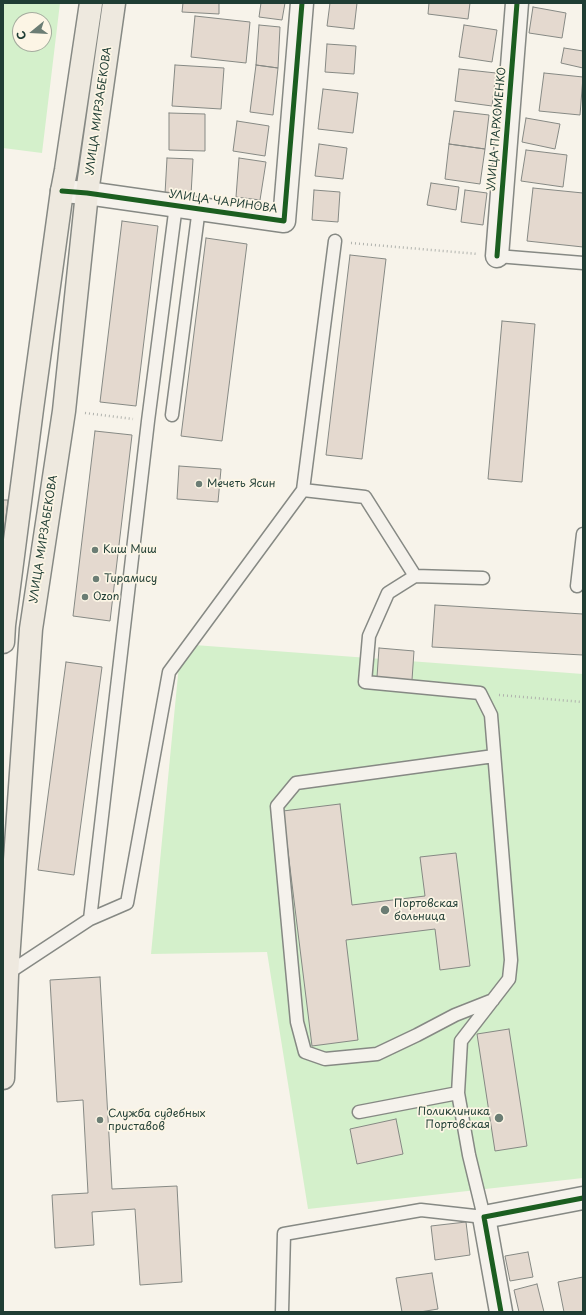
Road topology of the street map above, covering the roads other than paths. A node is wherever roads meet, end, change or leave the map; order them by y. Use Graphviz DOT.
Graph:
graph roads {
  1 [pos="91,3"];
  2 [pos="114,3"];
  3 [pos="302,3"];
  4 [pos="517,3"];
  5 [pos="62,191"];
  6 [pos="87,193"];
  7 [pos="176,205"];
  8 [pos="199,208"];
  9 [pos="335,241"];
  10 [pos="497,256"];
  11 [pos="583,263"];
  12 [pos="172,415"];
  13 [pos="303,490"];
  14 [pos="583,534"];
  15 [pos="415,576"];
  16 [pos="483,578"];
  17 [pos="577,586"];
  18 [pos="3,642"];
  19 [pos="494,756"];
  20 [pos="90,919"];
  21 [pos="5,975"];
  22 [pos="494,999"];
  23 [pos="3,1078"];
  24 [pos="458,1093"];
  25 [pos="359,1112"];
  26 [pos="583,1198"];
  27 [pos="484,1217"];
  28 [pos="282,1312"];
  29 [pos="501,1312"];
  1 -- 5 [label="main road"];
  2 -- 6 [label="main road, УЛИЦА МИРЗАБЕКОВА"];
  3 -- 8 [label="street, УЛИЦА ЧАРИНОВА"];
  4 -- 10 [label="street, УЛИЦА ПАРХОМЕНКО"];
  5 -- 6 [label="street, УЛИЦА ЧАРИНОВА"];
  5 -- 18 [label="main road"];
  6 -- 7 [label="street, УЛИЦА ЧАРИНОВА"];
  6 -- 21 [label="main road, УЛИЦА МИРЗАБЕКОВА"];
  7 -- 8 [label="street, УЛИЦА ЧАРИНОВА"];
  7 -- 20 [label="lane"];
  8 -- 12 [label="lane"];
  9 -- 13 [label="lane"];
  10 -- 11 [label="lane"];
  13 -- 15 [label="lane"];
  13 -- 20 [label="lane"];
  14 -- 17 [label="lane"];
  15 -- 16 [label="lane"];
  15 -- 19 [label="lane"];
  19 -- 22 [label="lane"];
  19 -- 22 [label="lane"];
  20 -- 21 [label="lane"];
  21 -- 23 [label="main road, УЛИЦА МИРЗАБЕКОВА"];
  22 -- 24 [label="lane"];
  24 -- 25 [label="lane"];
  24 -- 27 [label="lane"];
  26 -- 27 [label="street"];
  27 -- 28 [label="lane"];
  27 -- 29 [label="street"];
}
